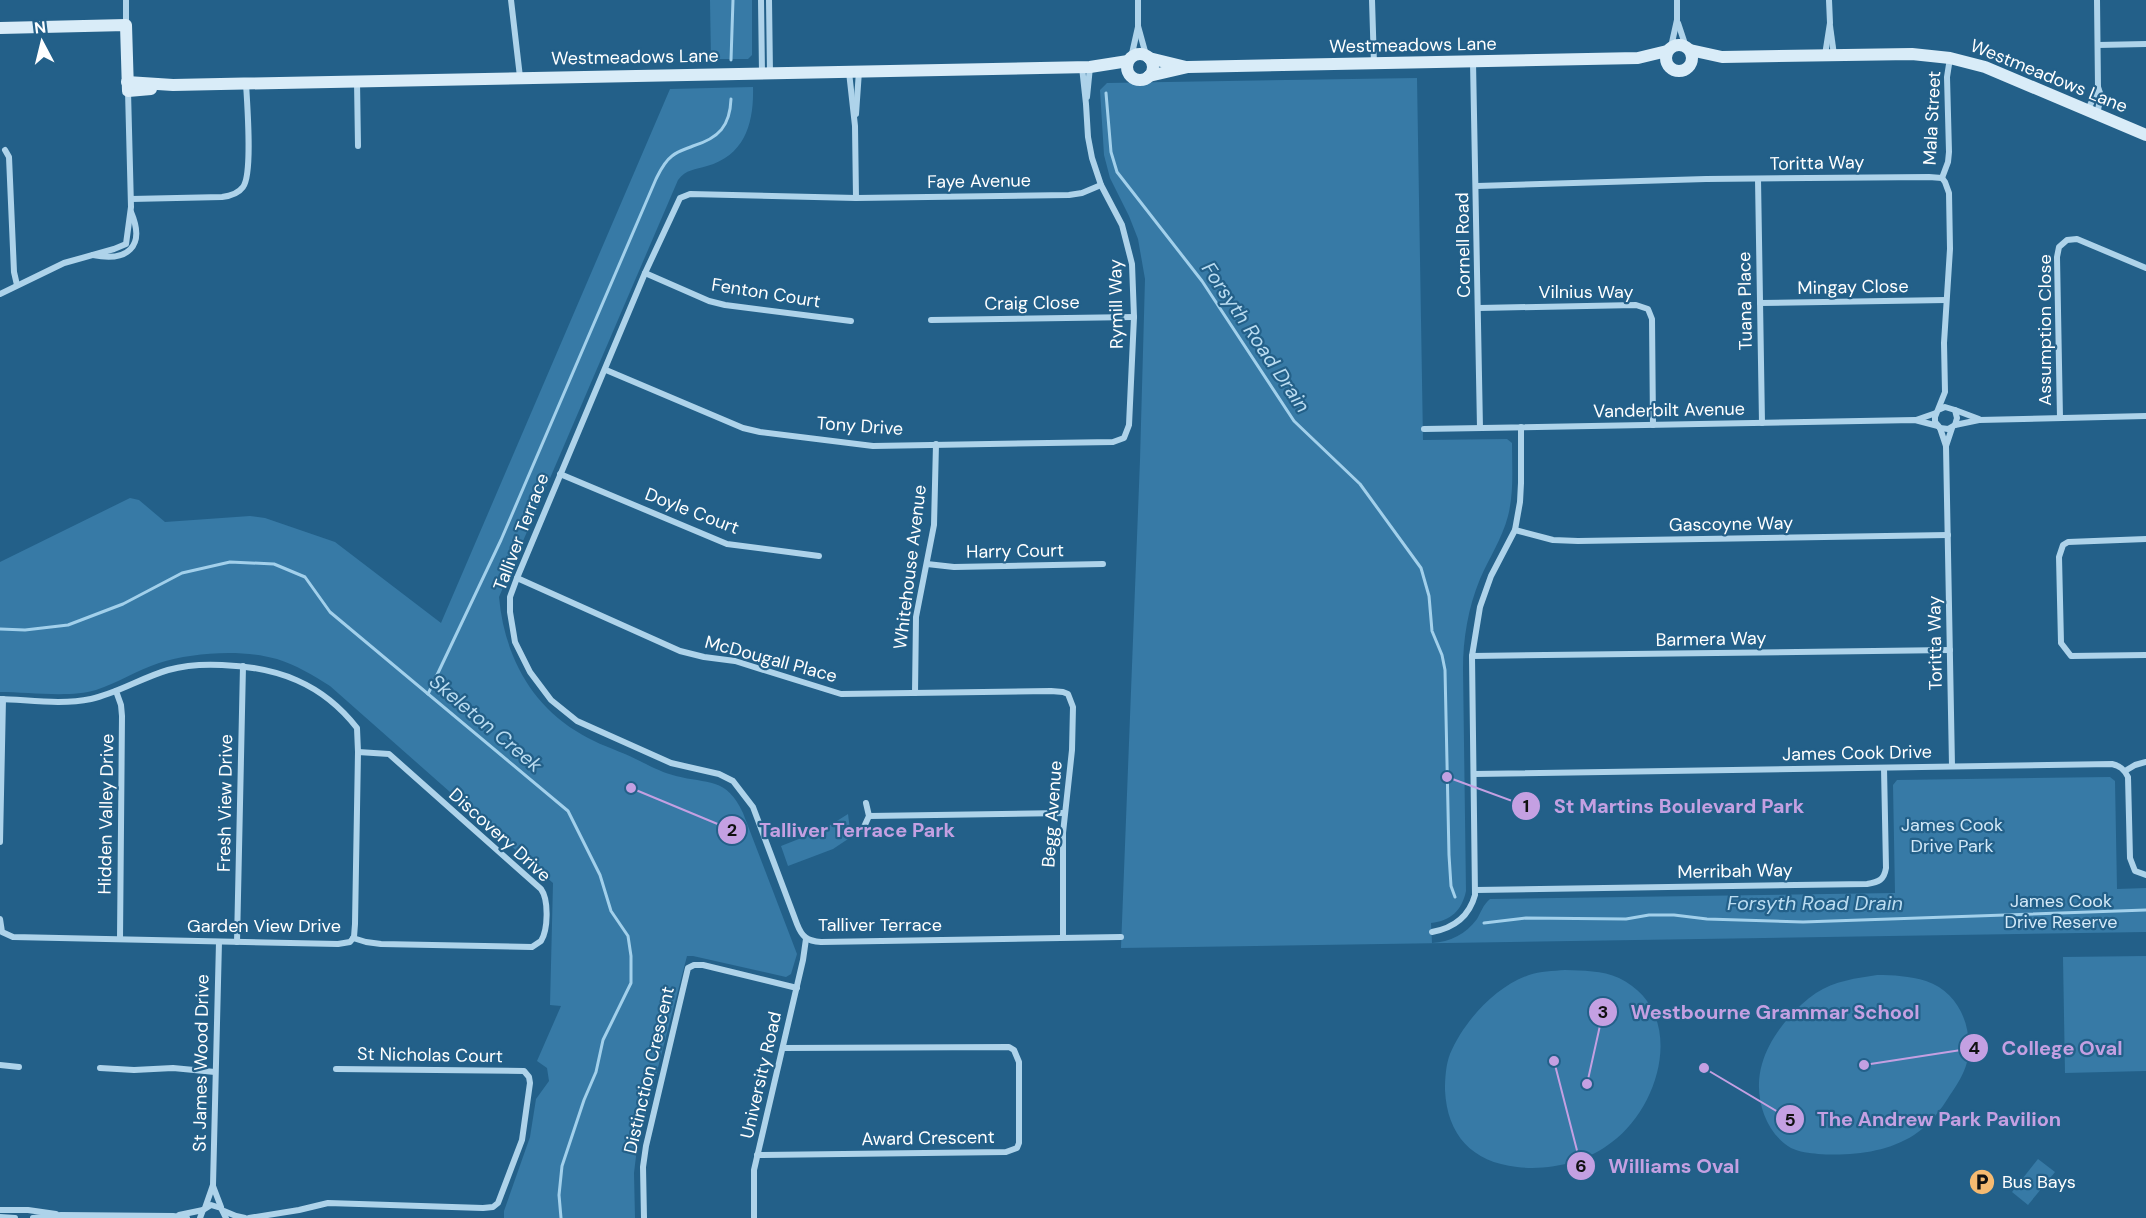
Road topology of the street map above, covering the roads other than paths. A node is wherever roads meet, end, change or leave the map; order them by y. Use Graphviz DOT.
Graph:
graph roads {
  1 [pos="126,0"];
  2 [pos="511,0"];
  3 [pos="761,0"];
  4 [pos="769,0"];
  5 [pos="1138,0"];
  6 [pos="1372,0"];
  7 [pos="1677,0"];
  8 [pos="1829,0"];
  9 [pos="2097,0"];
  10 [pos="1677,20"];
  11 [pos="126,25"];
  12 [pos="1138,26"];
  13 [pos="0,28"];
  14 [pos="2146,44"];
  15 [pos="2098,45"];
  16 [pos="1688,48"];
  17 [pos="1669,49"];
  18 [pos="1830,55"];
  19 [pos="1148,57"];
  20 [pos="1722,57"];
  21 [pos="1638,58"];
  22 [pos="1950,58"];
  23 [pos="1130,59"];
  24 [pos="1473,62"];
  25 [pos="1374,64"];
  26 [pos="1668,66"];
  27 [pos="1690,66"];
  28 [pos="1090,67"];
  29 [pos="1188,67"];
  30 [pos="854,72"];
  31 [pos="766,73"];
  32 [pos="520,77"];
  33 [pos="1143,78"];
  34 [pos="357,80"];
  35 [pos="246,83"];
  36 [pos="128,87"];
  37 [pos="2093,112"];
  38 [pos="2146,135"];
  39 [pos="358,146"];
  40 [pos="5,147"];
  41 [pos="1942,178"];
  42 [pos="1758,179"];
  43 [pos="1101,185"];
  44 [pos="1477,186"];
  45 [pos="856,198"];
  46 [pos="131,199"];
  47 [pos="130,212"];
  48 [pos="93,255"];
  49 [pos="2146,268"];
  50 [pos="645,273"];
  51 [pos="17,285"];
  52 [pos="0,294"];
  53 [pos="1946,300"];
  54 [pos="1760,303"];
  55 [pos="1479,308"];
  56 [pos="1134,317"];
  57 [pos="931,320"];
  58 [pos="851,321"];
  59 [pos="606,370"];
  60 [pos="1945,392"];
  61 [pos="1953,410"];
  62 [pos="1937,411"];
  63 [pos="2146,416"];
  64 [pos="2060,418"];
  65 [pos="1915,420"];
  66 [pos="1979,420"];
  67 [pos="1762,423"];
  68 [pos="1653,425"];
  69 [pos="1521,427"];
  70 [pos="1939,427"];
  71 [pos="1953,427"];
  72 [pos="1480,428"];
  73 [pos="1424,429"];
  74 [pos="1124,438"];
  75 [pos="936,444"];
  76 [pos="1946,446"];
  77 [pos="560,474"];
  78 [pos="1515,530"];
  79 [pos="1948,536"];
  80 [pos="2146,539"];
  81 [pos="819,556"];
  82 [pos="927,564"];
  83 [pos="1103,564"];
  84 [pos="517,578"];
  85 [pos="1950,650"];
  86 [pos="2146,655"];
  87 [pos="1472,656"];
  88 [pos="243,666"];
  89 [pos="116,691"];
  90 [pos="915,693"];
  91 [pos="1068,694"];
  92 [pos="1,699"];
  93 [pos="358,752"];
  94 [pos="2146,762"];
  95 [pos="1952,766"];
  96 [pos="1884,768"];
  97 [pos="2125,771"];
  98 [pos="1473,774"];
  99 [pos="866,803"];
  100 [pos="1064,813"];
  101 [pos="869,816"];
  102 [pos="863,829"];
  103 [pos="0,842"];
  104 [pos="2146,875"];
  105 [pos="1476,890"];
  106 [pos="0,919"];
  107 [pos="1432,932"];
  108 [pos="1063,937"];
  109 [pos="1121,937"];
  110 [pos="353,938"];
  111 [pos="120,939"];
  112 [pos="806,939"];
  113 [pos="219,942"];
  114 [pos="237,942"];
  115 [pos="797,988"];
  116 [pos="783,1048"];
  117 [pos="0,1065"];
  118 [pos="19,1067"];
  119 [pos="100,1068"];
  120 [pos="336,1069"];
  121 [pos="215,1071"];
  122 [pos="758,1155"];
  123 [pos="213,1185"];
  124 [pos="204,1209"];
  125 [pos="222,1209"];
  126 [pos="0,1210"];
  127 [pos="61,1215"];
  128 [pos="173,1216"];
  129 [pos="0,1217"];
  130 [pos="15,1218"];
  131 [pos="33,1218"];
  132 [pos="187,1218"];
  133 [pos="200,1218"];
  134 [pos="226,1218"];
  135 [pos="247,1218"];
  136 [pos="644,1218"];
  137 [pos="754,1218"];
  1 -- 11 [label="street"];
  2 -- 32 [label="street"];
  3 -- 31 [label="street"];
  4 -- 31 [label="street"];
  5 -- 12 [label="street"];
  6 -- 25 [label="street"];
  7 -- 10 [label="street"];
  8 -- 18 [label="street"];
  9 -- 15 [label="street"];
  10 -- 16 [label="street"];
  10 -- 17 [label="street"];
  11 -- 13 [label="street"];
  11 -- 36 [label="street"];
  12 -- 19 [label="street"];
  12 -- 23 [label="street"];
  14 -- 15 [label="street"];
  15 -- 37 [label="street"];
  16 -- 17 [label="street"];
  16 -- 20 [label="street, Westmeadows Lane"];
  16 -- 27 [label="street"];
  17 -- 21 [label="street, Westmeadows Lane"];
  17 -- 26 [label="street"];
  18 -- 20 [label="street, Westmeadows Lane"];
  18 -- 22 [label="street, Westmeadows Lane"];
  19 -- 23 [label="street"];
  19 -- 29 [label="street, Westmeadows Lane"];
  19 -- 33 [label="street"];
  20 -- 27 [label="street, Westmeadows Lane"];
  21 -- 24 [label="street, Westmeadows Lane"];
  21 -- 26 [label="street, Westmeadows Lane"];
  22 -- 37 [label="street, Westmeadows Lane"];
  22 -- 41 [label="street, Mala Street"];
  23 -- 28 [label="street, Westmeadows Lane"];
  23 -- 33 [label="street"];
  24 -- 25 [label="street, Westmeadows Lane"];
  24 -- 44 [label="street, Cornell Road"];
  25 -- 29 [label="street, Westmeadows Lane"];
  26 -- 27 [label="street"];
  28 -- 30 [label="street, Westmeadows Lane"];
  28 -- 33 [label="street, Westmeadows Lane"];
  28 -- 43 [label="street, Rymill Way"];
  29 -- 33 [label="street, Westmeadows Lane"];
  30 -- 31 [label="street, Westmeadows Lane"];
  30 -- 45 [label="street"];
  31 -- 32 [label="street, Westmeadows Lane"];
  32 -- 34 [label="street, Westmeadows Lane"];
  34 -- 35 [label="street, Westmeadows Lane"];
  34 -- 39 [label="street"];
  35 -- 36 [label="street, Westmeadows Lane"];
  35 -- 46 [label="street"];
  36 -- 46 [label="street"];
  37 -- 38 [label="street, Westmeadows Lane"];
  40 -- 51 [label="street"];
  41 -- 42 [label="street, Toritta Way"];
  41 -- 53 [label="street"];
  42 -- 44 [label="street, Toritta Way"];
  42 -- 54 [label="street, Tuana Place"];
  43 -- 45 [label="street, Faye Avenue"];
  43 -- 56 [label="street, Rymill Way"];
  44 -- 55 [label="street, Cornell Road"];
  45 -- 50 [label="street, Talliver Terrace"];
  46 -- 47 [label="street"];
  47 -- 48 [label="street"];
  47 -- 48 [label="street"];
  48 -- 51 [label="street"];
  49 -- 64 [label="street, Assumption Close"];
  50 -- 58 [label="street, Fenton Court"];
  50 -- 59 [label="street, Talliver Terrace"];
  51 -- 52 [label="street"];
  53 -- 54 [label="street, Mingay Close"];
  53 -- 60 [label="street"];
  54 -- 67 [label="street, Tuana Place"];
  55 -- 68 [label="street, Vilnius Way"];
  55 -- 72 [label="street, Cornell Road"];
  56 -- 57 [label="street, Craig Close"];
  56 -- 74 [label="street, Rymill Way"];
  59 -- 75 [label="street, Tony Drive"];
  59 -- 77 [label="street, Talliver Terrace"];
  60 -- 61 [label="street"];
  60 -- 62 [label="street"];
  61 -- 62 [label="street"];
  61 -- 66 [label="street"];
  61 -- 71 [label="street"];
  62 -- 65 [label="street, Vanderbilt Avenue"];
  62 -- 70 [label="street"];
  63 -- 64 [label="street"];
  64 -- 66 [label="street"];
  65 -- 67 [label="street, Vanderbilt Avenue"];
  65 -- 70 [label="street, Vanderbilt Avenue"];
  66 -- 71 [label="street"];
  67 -- 68 [label="street, Vanderbilt Avenue"];
  68 -- 69 [label="street, Vanderbilt Avenue"];
  69 -- 72 [label="street, Vanderbilt Avenue"];
  69 -- 78 [label="street"];
  70 -- 71 [label="street"];
  70 -- 76 [label="street, Toritta Way"];
  71 -- 76 [label="street, Toritta Way"];
  72 -- 73 [label="street, Vanderbilt Avenue"];
  74 -- 75 [label="street, Tony Drive"];
  75 -- 82 [label="street, Whitehouse Avenue"];
  76 -- 79 [label="street, Toritta Way"];
  77 -- 81 [label="street, Doyle Court"];
  77 -- 84 [label="street, Talliver Terrace"];
  78 -- 79 [label="street, Gascoyne Way"];
  78 -- 87 [label="street"];
  79 -- 85 [label="street, Toritta Way"];
  80 -- 86 [label="street"];
  82 -- 83 [label="street, Harry Court"];
  82 -- 90 [label="street, Whitehouse Avenue"];
  84 -- 90 [label="street, McDougall Place"];
  84 -- 112 [label="street, Talliver Terrace"];
  85 -- 87 [label="street, Barmera Way"];
  85 -- 95 [label="street, Toritta Way"];
  87 -- 98 [label="street"];
  88 -- 89 [label="street, Garden View Drive"];
  88 -- 93 [label="street, Garden View Drive"];
  88 -- 114 [label="street, Fresh View Drive"];
  89 -- 92 [label="street, Garden View Drive"];
  89 -- 111 [label="street, Hidden Valley Drive"];
  90 -- 91 [label="street, McDougall Place"];
  91 -- 100 [label="street, Begg Avenue"];
  92 -- 103 [label="street"];
  93 -- 110 [label="street, Garden View Drive"];
  93 -- 110 [label="street, Discovery Drive"];
  94 -- 97 [label="street"];
  95 -- 96 [label="street, James Cook Drive"];
  95 -- 97 [label="street, James Cook Drive"];
  96 -- 98 [label="street, James Cook Drive"];
  96 -- 105 [label="street, Merribah Way"];
  97 -- 104 [label="street"];
  98 -- 105 [label="street"];
  99 -- 101 [label="street"];
  100 -- 101 [label="street"];
  100 -- 108 [label="street, Begg Avenue"];
  101 -- 102 [label="street"];
  105 -- 107 [label="street"];
  106 -- 111 [label="street, Garden View Drive"];
  108 -- 109 [label="street, Talliver Terrace"];
  108 -- 112 [label="street, Talliver Terrace"];
  110 -- 114 [label="street, Garden View Drive"];
  111 -- 113 [label="street, Garden View Drive"];
  112 -- 115 [label="street, University Road"];
  113 -- 114 [label="street, Garden View Drive"];
  113 -- 121 [label="street, St James Wood Drive"];
  115 -- 116 [label="street, University Road"];
  115 -- 136 [label="street, Distinction Crescent"];
  116 -- 122 [label="street, University Road"];
  116 -- 122 [label="street, Award Crescent"];
  117 -- 118 [label="street"];
  119 -- 121 [label="street"];
  120 -- 135 [label="street, St Nicholas Court"];
  121 -- 123 [label="street, St James Wood Drive"];
  122 -- 137 [label="street, University Road"];
  123 -- 124 [label="street, St James Wood Drive"];
  123 -- 125 [label="street, St James Wood Drive"];
  124 -- 125 [label="street"];
  124 -- 128 [label="street"];
  124 -- 133 [label="street, St James Wood Drive"];
  125 -- 134 [label="street, St James Wood Drive"];
  125 -- 135 [label="street"];
  126 -- 127 [label="street"];
  127 -- 128 [label="street"];
  127 -- 131 [label="street"];
  128 -- 132 [label="street"];
  129 -- 130 [label="street"];
}
